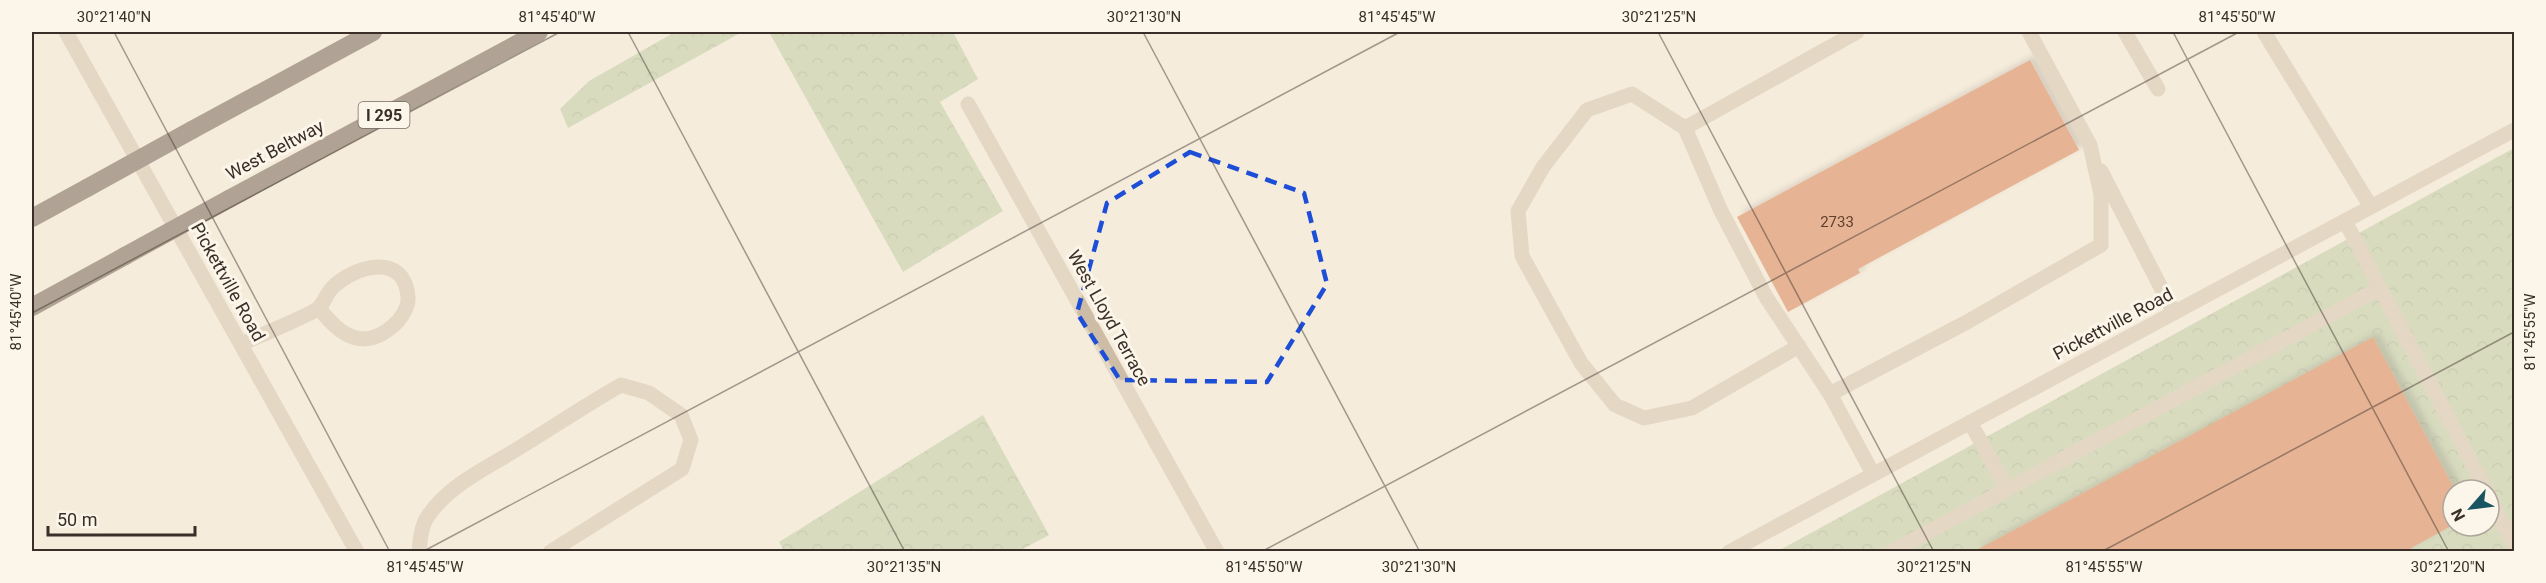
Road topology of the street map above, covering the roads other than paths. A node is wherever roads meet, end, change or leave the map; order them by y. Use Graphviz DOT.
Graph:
graph roads {
  1 [pos="66,32"];
  2 [pos="373,32"];
  3 [pos="539,32"];
  4 [pos="1857,32"];
  5 [pos="2029,32"];
  6 [pos="2125,32"];
  7 [pos="2264,32"];
  8 [pos="2158,89"];
  9 [pos="968,104"];
  10 [pos="1685,128"];
  11 [pos="2514,130"];
  12 [pos="2092,153"];
  13 [pos="2370,207"];
  14 [pos="32,218"];
  15 [pos="2345,221"];
  16 [pos="2380,288"];
  17 [pos="32,307"];
  18 [pos="319,308"];
  19 [pos="2174,313"];
  20 [pos="241,344"];
  21 [pos="1798,346"];
  22 [pos="1830,394"];
  23 [pos="1970,422"];
  24 [pos="1874,474"];
  25 [pos="2480,478"];
  26 [pos="2007,489"];
  27 [pos="2501,520"];
  28 [pos="2514,545"];
  29 [pos="357,552"];
  30 [pos="419,552"];
  31 [pos="550,552"];
  32 [pos="1217,552"];
  33 [pos="1730,552"];
  34 [pos="1891,552"];
  1 -- 20 [label="street, Pickettville Road"];
  2 -- 14 [label="highway, bridge"];
  3 -- 17 [label="highway, West Beltway / I 295, bridge"];
  4 -- 10 [label="street"];
  5 -- 12 [label="street"];
  6 -- 8 [label="street"];
  7 -- 13 [label="street"];
  9 -- 32 [label="street, West Lloyd Terrace"];
  10 -- 21 [label="street"];
  10 -- 21 [label="street"];
  11 -- 13 [label="street, Pickettville Road"];
  12 -- 19 [label="street"];
  12 -- 22 [label="street"];
  13 -- 15 [label="street, Pickettville Road"];
  15 -- 16 [label="street"];
  15 -- 19 [label="street, Pickettville Road"];
  16 -- 25 [label="street"];
  16 -- 26 [label="street"];
  18 -- 18 [label="street"];
  18 -- 20 [label="street"];
  19 -- 23 [label="street, Pickettville Road"];
  20 -- 29 [label="street, Pickettville Road"];
  21 -- 22 [label="street"];
  22 -- 24 [label="street"];
  23 -- 24 [label="street, Pickettville Road"];
  23 -- 26 [label="street"];
  24 -- 33 [label="street, Pickettville Road"];
  26 -- 34 [label="street"];
  27 -- 28 [label="street"];
  30 -- 31 [label="street"];
}
